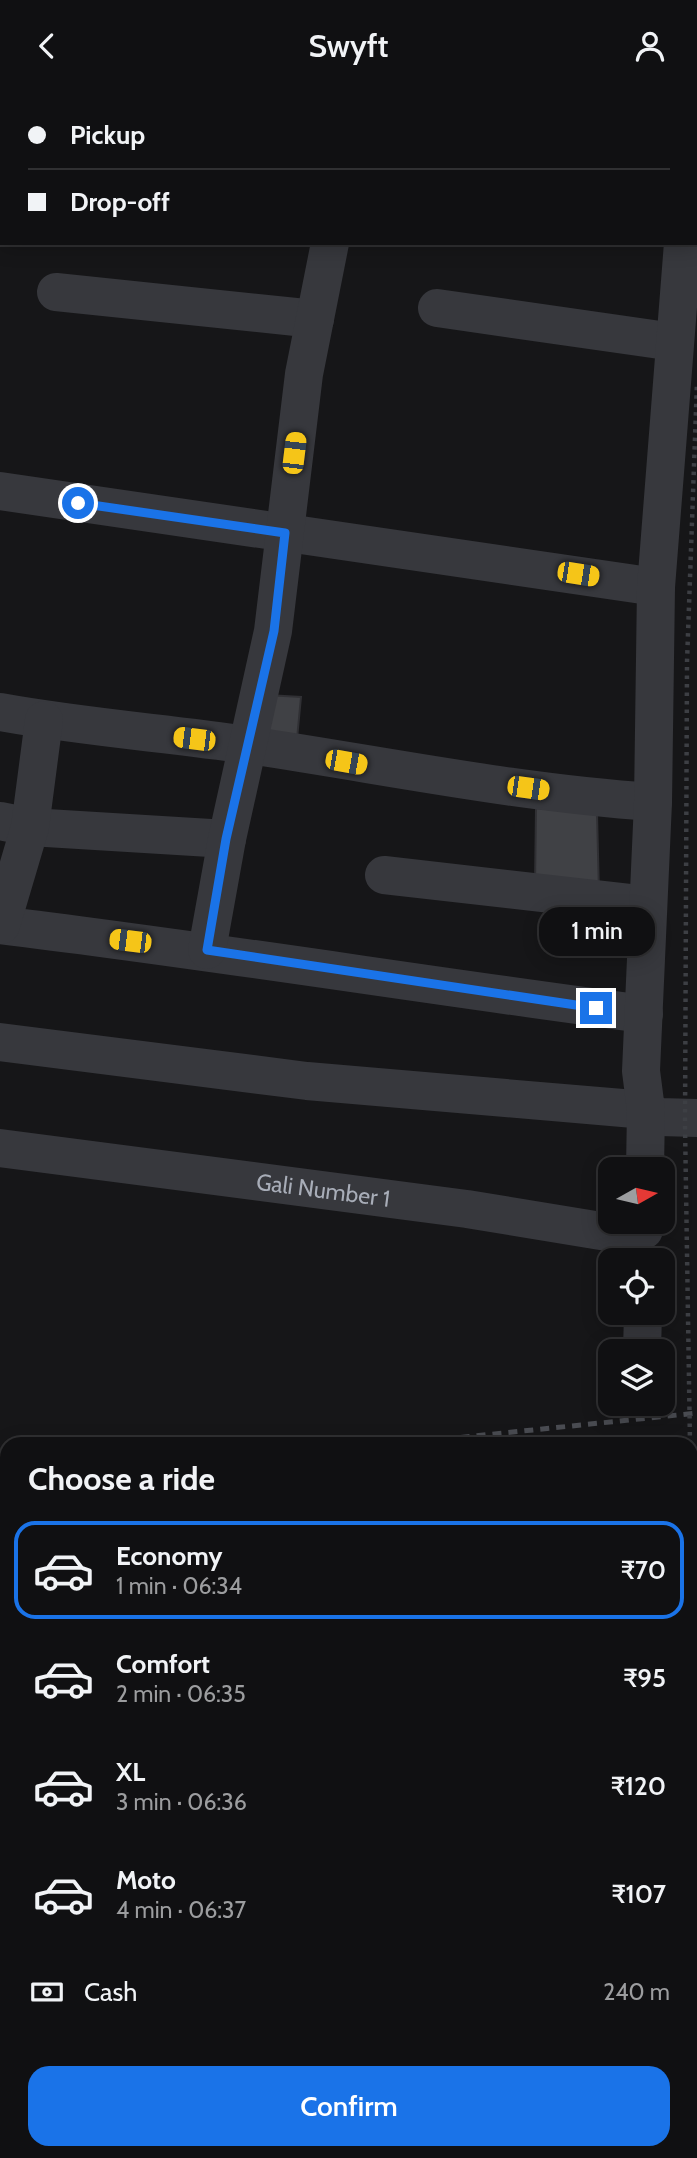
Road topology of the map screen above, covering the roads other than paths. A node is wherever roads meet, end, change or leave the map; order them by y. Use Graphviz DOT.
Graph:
graph roads {
  1 [pos="331,245"];
  2 [pos="683,245"];
  3 [pos="56,292"];
  4 [pos="437,308"];
  5 [pos="315,319"];
  6 [pos="674,342"];
  7 [pos="0,491"];
  8 [pos="285,533"];
  9 [pos="656,587"];
  10 [pos="0,712"];
  11 [pos="44,720"];
  12 [pos="248,745"];
  13 [pos="653,802"];
  14 [pos="15,824"];
  15 [pos="226,839"];
  16 [pos="384,875"];
  17 [pos="647,905"];
  18 [pos="0,925"];
  19 [pos="207,950"];
  20 [pos="644,1014"];
  21 [pos="0,1042"];
  22 [pos="646,1110"];
  23 [pos="697,1118"];
  24 [pos="1,1152"];
  25 [pos="645,1157"];
  26 [pos="644,1237"];
  1 -- 5 [label="street"];
  2 -- 6 [label="street"];
  3 -- 5 [label="street"];
  4 -- 6 [label="street"];
  5 -- 8 [label="street"];
  6 -- 9 [label="street"];
  7 -- 8 [label="street"];
  8 -- 9 [label="street"];
  8 -- 12 [label="street"];
  9 -- 13 [label="street"];
  10 -- 11 [label="street"];
  11 -- 12 [label="street"];
  11 -- 14 [label="street"];
  12 -- 13 [label="street"];
  12 -- 15 [label="street"];
  13 -- 17 [label="street"];
  14 -- 15 [label="street"];
  14 -- 18 [label="street"];
  15 -- 19 [label="street"];
  16 -- 17 [label="street"];
  17 -- 20 [label="street"];
  18 -- 19 [label="street"];
  19 -- 20 [label="street"];
  20 -- 22 [label="street"];
  21 -- 22 [label="street"];
  22 -- 23 [label="street"];
  22 -- 25 [label="street"];
  24 -- 26 [label="street, Gali Number 1"];
}
